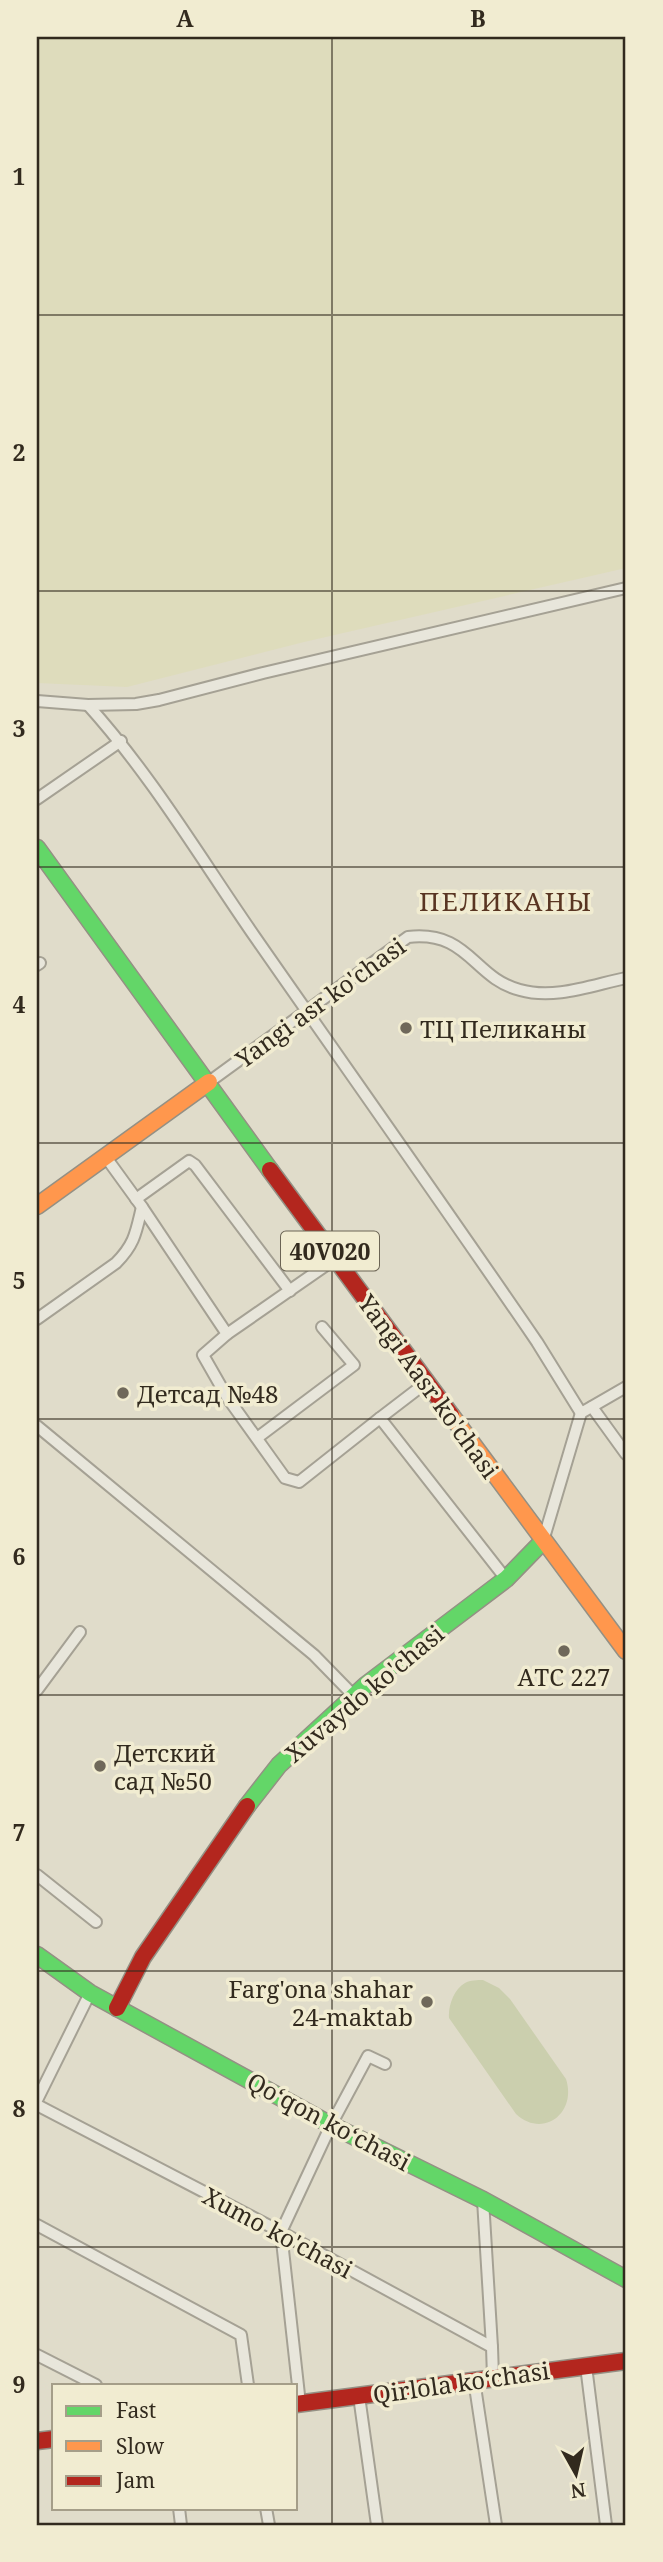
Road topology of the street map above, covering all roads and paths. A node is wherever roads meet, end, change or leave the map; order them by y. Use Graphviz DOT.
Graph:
graph roads {
  1 [pos="626,588"];
  2 [pos="37,701"];
  3 [pos="88,705"];
  4 [pos="121,741"];
  5 [pos="37,799"];
  6 [pos="37,848"];
  7 [pos="626,978"];
  8 [pos="306,1011"];
  9 [pos="209,1082"];
  10 [pos="105,1156"];
  11 [pos="139,1203"];
  12 [pos="37,1206"];
  13 [pos="335,1259"];
  14 [pos="290,1292"];
  15 [pos="37,1319"];
  16 [pos="322,1326"];
  17 [pos="227,1334"];
  18 [pos="427,1382"];
  19 [pos="626,1387"];
  20 [pos="593,1406"];
  21 [pos="581,1413"];
  22 [pos="380,1418"];
  23 [pos="37,1426"];
  24 [pos="257,1438"];
  25 [pos="626,1454"];
  26 [pos="543,1541"];
  27 [pos="506,1579"];
  28 [pos="80,1632"];
  29 [pos="626,1651"];
  30 [pos="37,1690"];
  31 [pos="354,1695"];
  32 [pos="37,1875"];
  33 [pos="96,1922"];
  34 [pos="39,1960"];
  35 [pos="90,1993"];
  36 [pos="117,2007"];
  37 [pos="385,2064"];
  38 [pos="37,2102"];
  39 [pos="331,2125"];
  40 [pos="483,2200"];
  41 [pos="37,2225"];
  42 [pos="281,2232"];
  43 [pos="626,2279"];
  44 [pos="492,2347"];
  45 [pos="37,2355"];
  46 [pos="626,2361"];
  47 [pos="586,2366"];
  48 [pos="494,2377"];
  49 [pos="474,2380"];
  50 [pos="94,2384"];
  51 [pos="248,2384"];
  52 [pos="296,2384"];
  53 [pos="359,2396"];
  54 [pos="298,2404"];
  55 [pos="377,2525"];
  56 [pos="496,2525"];
  57 [pos="606,2525"];
  1 -- 3 [label="street"];
  2 -- 3 [label="street"];
  3 -- 4 [label="street"];
  4 -- 5 [label="street"];
  4 -- 8 [label="street"];
  6 -- 9 [label="street, Yangi Aasr ko'chasi / 40V020"];
  7 -- 8 [label="street, Yangi asr ko'chasi"];
  8 -- 9 [label="street, Yangi asr ko'chasi"];
  8 -- 21 [label="street"];
  9 -- 10 [label="street"];
  9 -- 13 [label="street, Yangi Aasr ko'chasi / 40V020"];
  10 -- 11 [label="street"];
  10 -- 12 [label="street"];
  11 -- 14 [label="street"];
  11 -- 15 [label="street"];
  11 -- 17 [label="street"];
  13 -- 14 [label="street"];
  13 -- 18 [label="street, Yangi Aasr ko'chasi / 40V020"];
  14 -- 17 [label="street"];
  16 -- 24 [label="street"];
  17 -- 24 [label="street"];
  18 -- 22 [label="street"];
  18 -- 26 [label="street, Yangi Aasr ko'chasi / 40V020"];
  19 -- 20 [label="street"];
  20 -- 21 [label="street"];
  20 -- 25 [label="street"];
  21 -- 26 [label="street"];
  22 -- 24 [label="street"];
  22 -- 27 [label="street"];
  23 -- 31 [label="street"];
  26 -- 27 [label="street, Xuvaydo ko'chasi"];
  26 -- 29 [label="street, Yangi Aasr ko'chasi / 40V020"];
  27 -- 31 [label="street, Xuvaydo ko'chasi"];
  28 -- 30 [label="street"];
  31 -- 36 [label="street, Xuvaydo ko'chasi"];
  32 -- 33 [label="street"];
  34 -- 35 [label="street, Qoʻqon koʻchasi"];
  35 -- 36 [label="street, Qoʻqon koʻchasi"];
  35 -- 38 [label="street"];
  36 -- 39 [label="street, Qoʻqon koʻchasi"];
  37 -- 39 [label="street"];
  38 -- 42 [label="street, Xumo ko'chasi"];
  39 -- 40 [label="street, Qoʻqon koʻchasi"];
  39 -- 42 [label="street"];
  40 -- 43 [label="street, Qoʻqon koʻchasi"];
  40 -- 44 [label="street"];
  41 -- 51 [label="street"];
  42 -- 44 [label="street, Xumo ko'chasi"];
  42 -- 52 [label="street"];
  44 -- 48 [label="street"];
  45 -- 50 [label="street"];
  46 -- 47 [label="street, Qirlola koʻchasi"];
  47 -- 48 [label="street, Qirlola koʻchasi"];
  47 -- 57 [label="street"];
  48 -- 49 [label="street, Qirlola koʻchasi"];
  49 -- 53 [label="street, Qirlola koʻchasi"];
  49 -- 56 [label="street"];
  53 -- 54 [label="street, Qirlola koʻchasi"];
  53 -- 55 [label="street"];
}
